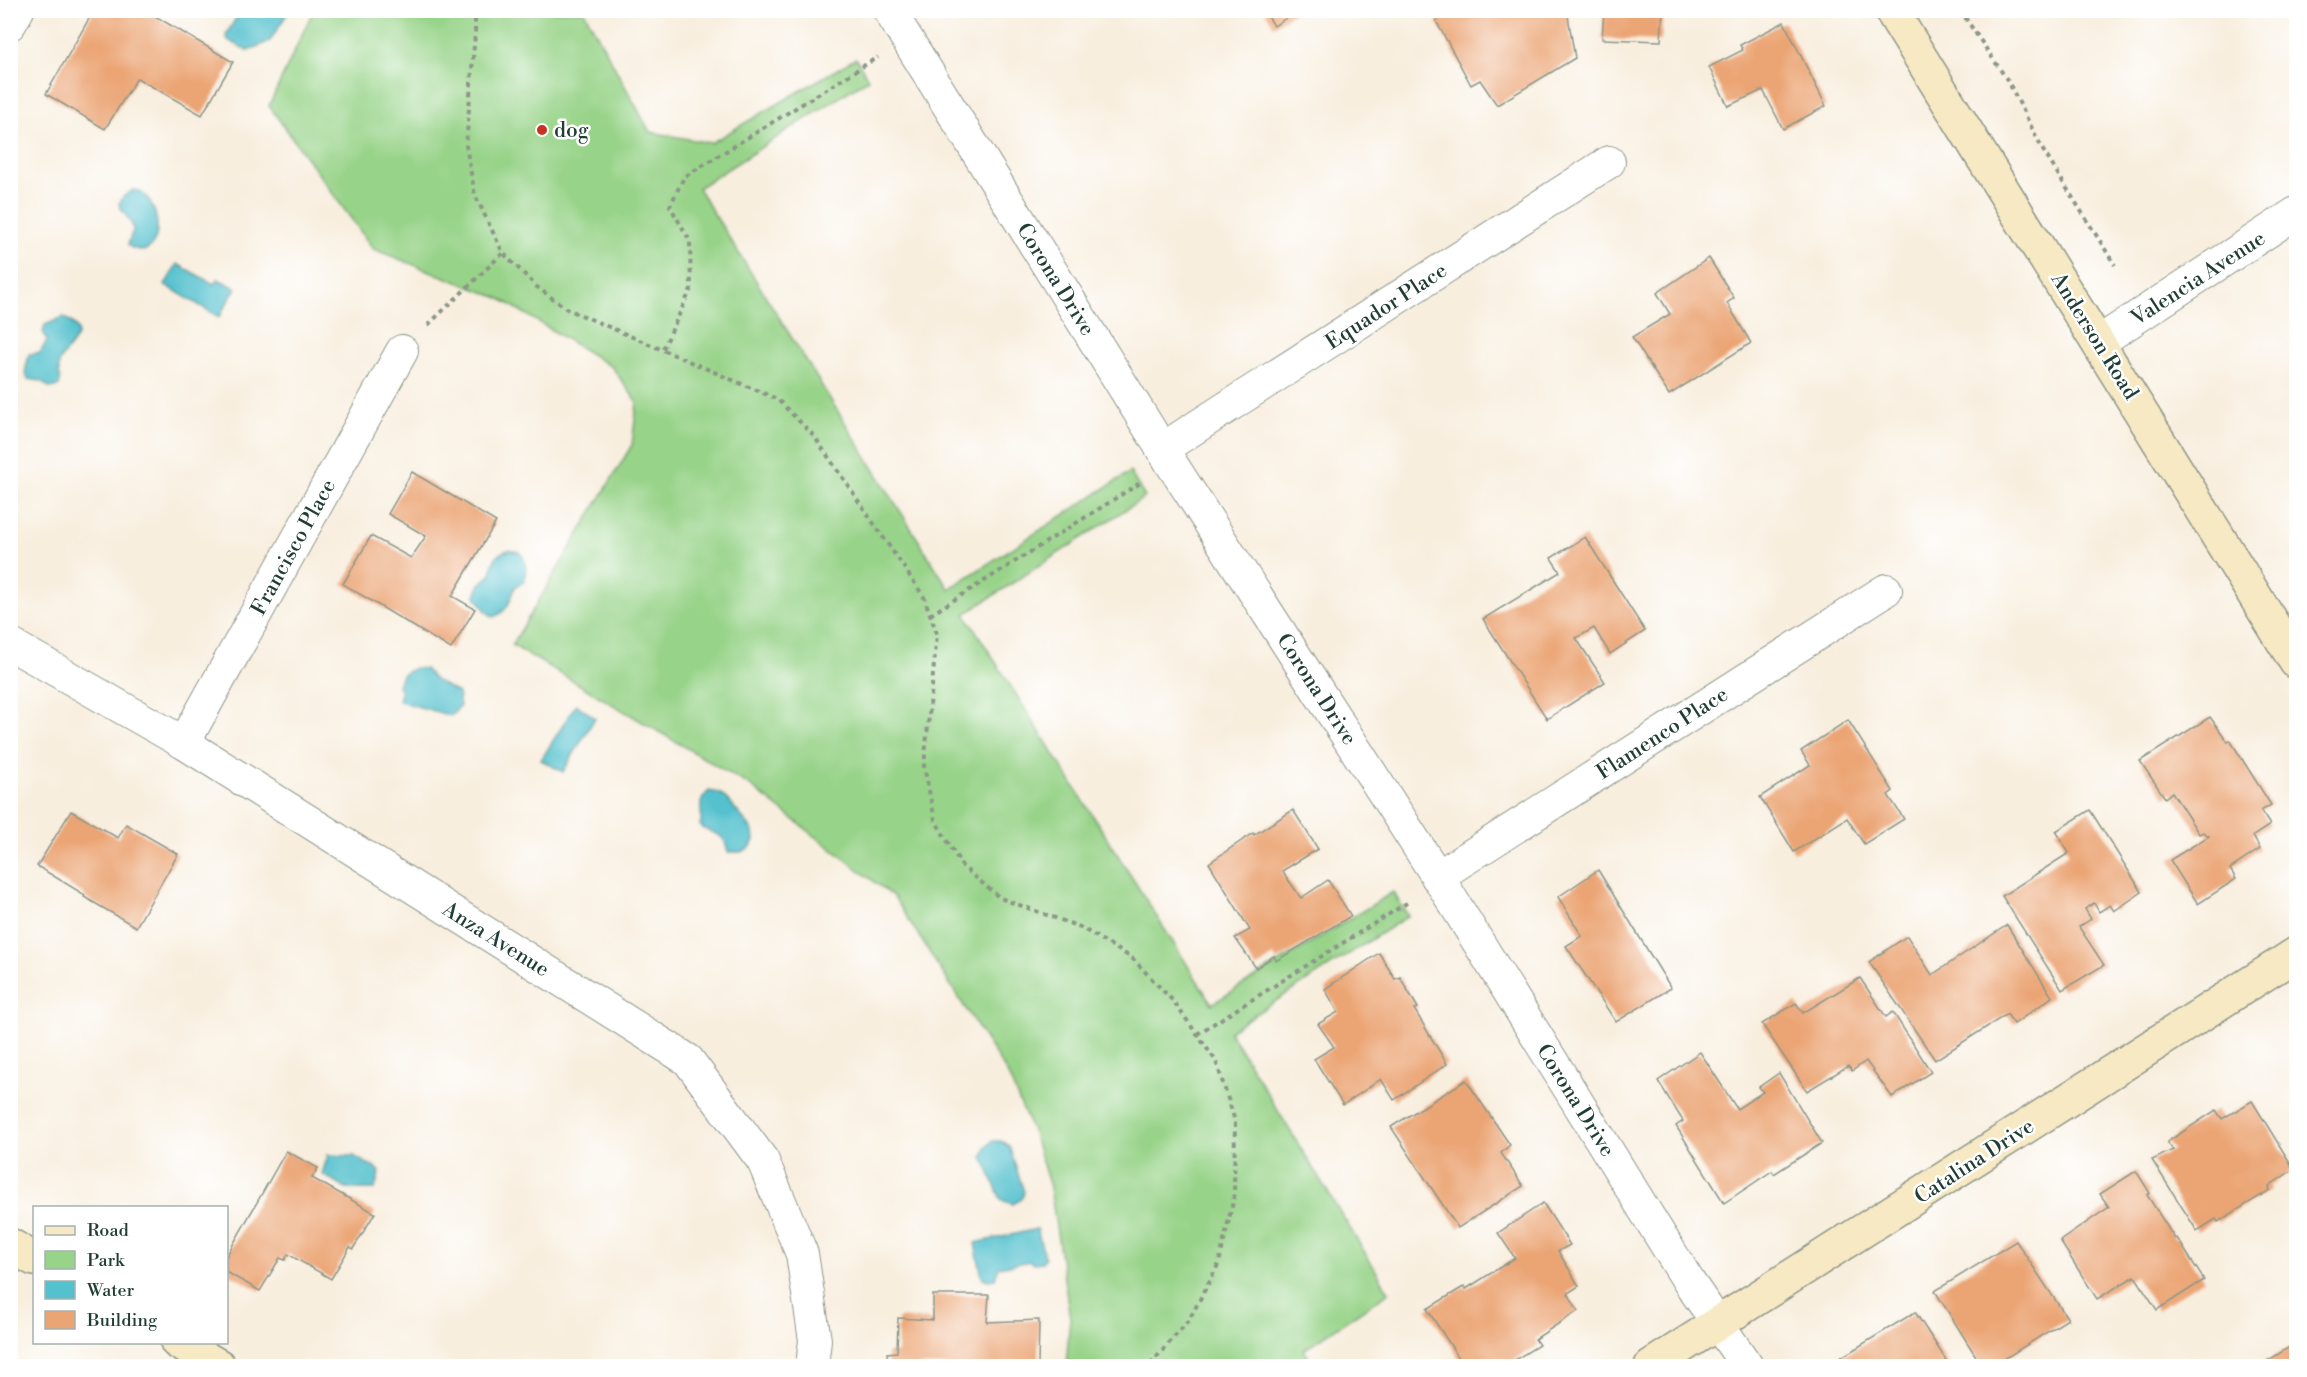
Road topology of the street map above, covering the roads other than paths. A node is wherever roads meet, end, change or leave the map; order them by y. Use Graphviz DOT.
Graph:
graph roads {
  1 [pos="18,10"];
  2 [pos="1891,10"];
  3 [pos="899,20"];
  4 [pos="10,24"];
  5 [pos="1609,162"];
  6 [pos="2296,213"];
  7 [pos="2099,342"];
  8 [pos="402,351"];
  9 [pos="1167,456"];
  10 [pos="1886,590"];
  11 [pos="10,644"];
  12 [pos="2296,662"];
  13 [pos="184,743"];
  14 [pos="1439,880"];
  15 [pos="2296,954"];
  16 [pos="10,1245"];
  17 [pos="33,1258"];
  18 [pos="1719,1324"];
  19 [pos="180,1344"];
  20 [pos="219,1366"];
  21 [pos="812,1366"];
  22 [pos="1651,1366"];
  23 [pos="1747,1366"];
  1 -- 4 [label="street"];
  2 -- 7 [label="street, Anderson Road"];
  3 -- 9 [label="street, Corona Drive"];
  5 -- 9 [label="street, Equador Place"];
  6 -- 7 [label="street, Valencia Avenue"];
  7 -- 12 [label="street, Anderson Road"];
  8 -- 13 [label="street, Francisco Place"];
  9 -- 14 [label="street, Corona Drive"];
  10 -- 14 [label="street, Flamenco Place"];
  11 -- 13 [label="street, Anza Avenue"];
  13 -- 21 [label="street, Anza Avenue"];
  14 -- 18 [label="street, Corona Drive"];
  15 -- 18 [label="street, Catalina Drive"];
  16 -- 17 [label="street"];
  18 -- 22 [label="street, Catalina Drive"];
  18 -- 23 [label="street, Corona Drive"];
  19 -- 20 [label="street"];
}
